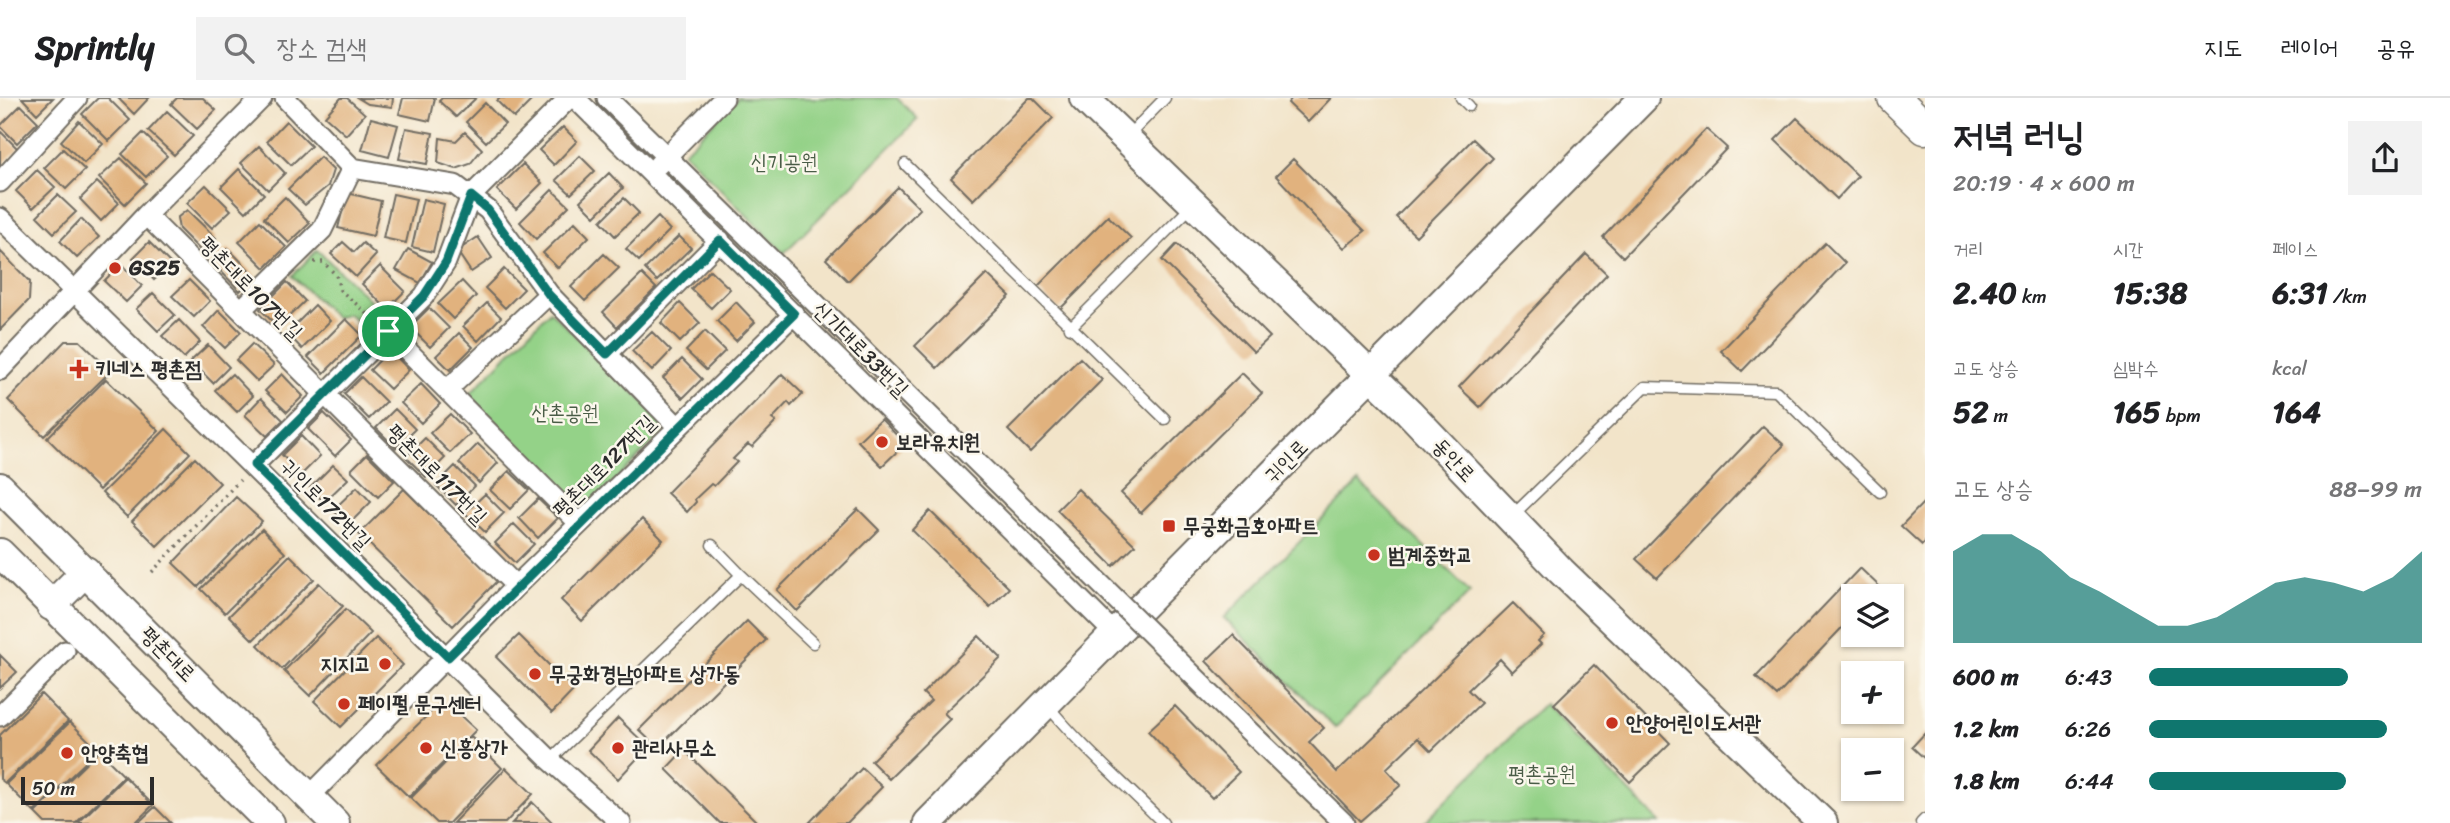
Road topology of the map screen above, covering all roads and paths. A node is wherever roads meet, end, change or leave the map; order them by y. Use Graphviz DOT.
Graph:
graph roads {
  1 [pos="77,98"];
  2 [pos="262,98"];
  3 [pos="285,98"];
  4 [pos="569,98"];
  5 [pos="575,98"];
  6 [pos="607,98"];
  7 [pos="724,98"];
  8 [pos="1084,98"];
  9 [pos="1165,98"];
  10 [pos="1461,98"];
  11 [pos="1644,98"];
  12 [pos="1894,98"];
  13 [pos="1469,106"];
  14 [pos="1925,128"];
  15 [pos="1126,138"];
  16 [pos="666,156"];
  17 [pos="905,164"];
  18 [pos="352,168"];
  19 [pos="651,172"];
  20 [pos="0,182"];
  21 [pos="471,196"];
  22 [pos="1192,206"];
  23 [pos="146,215"];
  24 [pos="0,218"];
  25 [pos="720,240"];
  26 [pos="292,260"];
  27 [pos="73,291"];
  28 [pos="549,295"];
  29 [pos="241,310"];
  30 [pos="794,314"];
  31 [pos="1070,328"];
  32 [pos="388,331"];
  33 [pos="607,354"];
  34 [pos="0,370"];
  35 [pos="1371,375"];
  36 [pos="447,390"];
  37 [pos="325,394"];
  38 [pos="1165,419"];
  39 [pos="677,426"];
  40 [pos="254,465"];
  41 [pos="0,487"];
  42 [pos="1881,492"];
  43 [pos="1509,519"];
  44 [pos="579,523"];
  45 [pos="1058,542"];
  46 [pos="712,545"];
  47 [pos="0,553"];
  48 [pos="86,571"];
  49 [pos="152,572"];
  50 [pos="741,575"];
  51 [pos="516,586"];
  52 [pos="1106,589"];
  53 [pos="51,606"];
  54 [pos="1114,633"];
  55 [pos="813,643"];
  56 [pos="1161,649"];
  57 [pos="65,651"];
  58 [pos="448,657"];
  59 [pos="1205,687"];
  60 [pos="1045,703"];
  61 [pos="0,716"];
  62 [pos="550,760"];
  63 [pos="309,797"];
  64 [pos="1925,819"];
  65 [pos="270,823"];
  66 [pos="335,823"];
  67 [pos="621,823"];
  68 [pos="928,823"];
  69 [pos="1163,823"];
  70 [pos="1344,823"];
  71 [pos="1822,823"];
  72 [pos="1921,823"];
  1 -- 20 [label="street"];
  2 -- 23 [label="street"];
  3 -- 18 [label="street"];
  4 -- 21 [label="street"];
  5 -- 19 [label="street, 신기대로33번길"];
  6 -- 16 [label="street"];
  7 -- 16 [label="street"];
  8 -- 15 [label="street, 동안로"];
  9 -- 15 [label="lane"];
  10 -- 13 [label="lane"];
  11 -- 35 [label="street, 귀인로"];
  12 -- 14 [label="main road"];
  15 -- 22 [label="street, 동안로"];
  16 -- 19 [label="street"];
  16 -- 45 [label="street"];
  17 -- 31 [label="lane"];
  18 -- 21 [label="street, 평촌대로127번길"];
  18 -- 26 [label="street"];
  19 -- 25 [label="street, 신기대로33번길"];
  21 -- 28 [label="street, 평촌대로127번길"];
  21 -- 32 [label="street"];
  22 -- 31 [label="lane"];
  22 -- 35 [label="street, 동안로"];
  23 -- 27 [label="street"];
  23 -- 29 [label="street, 평촌대로107번길"];
  24 -- 27 [label="street, 귀인로172번길"];
  25 -- 30 [label="street, 신기대로33번길"];
  25 -- 33 [label="street"];
  26 -- 29 [label="street"];
  26 -- 32 [label="path"];
  27 -- 34 [label="street"];
  27 -- 40 [label="street, 귀인로172번길"];
  28 -- 33 [label="street, 평촌대로127번길"];
  28 -- 36 [label="street"];
  29 -- 37 [label="street, 평촌대로107번길"];
  30 -- 39 [label="street"];
  30 -- 54 [label="street, 신기대로33번길"];
  31 -- 38 [label="lane"];
  32 -- 36 [label="street"];
  32 -- 37 [label="street"];
  33 -- 39 [label="street, 평촌대로127번길"];
  35 -- 43 [label="street, 동안로"];
  35 -- 54 [label="street, 귀인로"];
  36 -- 44 [label="street"];
  37 -- 40 [label="street"];
  37 -- 51 [label="street, 평촌대로117번길"];
  39 -- 44 [label="street, 평촌대로127번길"];
  40 -- 49 [label="path"];
  40 -- 58 [label="street, 귀인로172번길"];
  41 -- 48 [label="street, 평촌대로"];
  42 -- 43 [label="lane"];
  43 -- 71 [label="street, 동안로"];
  44 -- 51 [label="street, 평촌대로127번길"];
  45 -- 52 [label="street"];
  45 -- 59 [label="street, bridge"];
  46 -- 50 [label="lane"];
  47 -- 53 [label="street"];
  48 -- 53 [label="street"];
  48 -- 63 [label="street, 평촌대로"];
  50 -- 55 [label="lane"];
  50 -- 62 [label="lane"];
  51 -- 58 [label="street, 평촌대로127번길"];
  53 -- 65 [label="street"];
  54 -- 60 [label="street, 귀인로"];
  56 -- 59 [label="street"];
  57 -- 61 [label="street"];
  58 -- 62 [label="street, 귀인로172번길"];
  58 -- 63 [label="street, 평촌대로127번길"];
  59 -- 70 [label="street"];
  60 -- 68 [label="street, 귀인로"];
  60 -- 69 [label="lane"];
  62 -- 67 [label="street, 귀인로172번길"];
  63 -- 66 [label="street, 평촌대로"];
  64 -- 72 [label="lane"];
}
